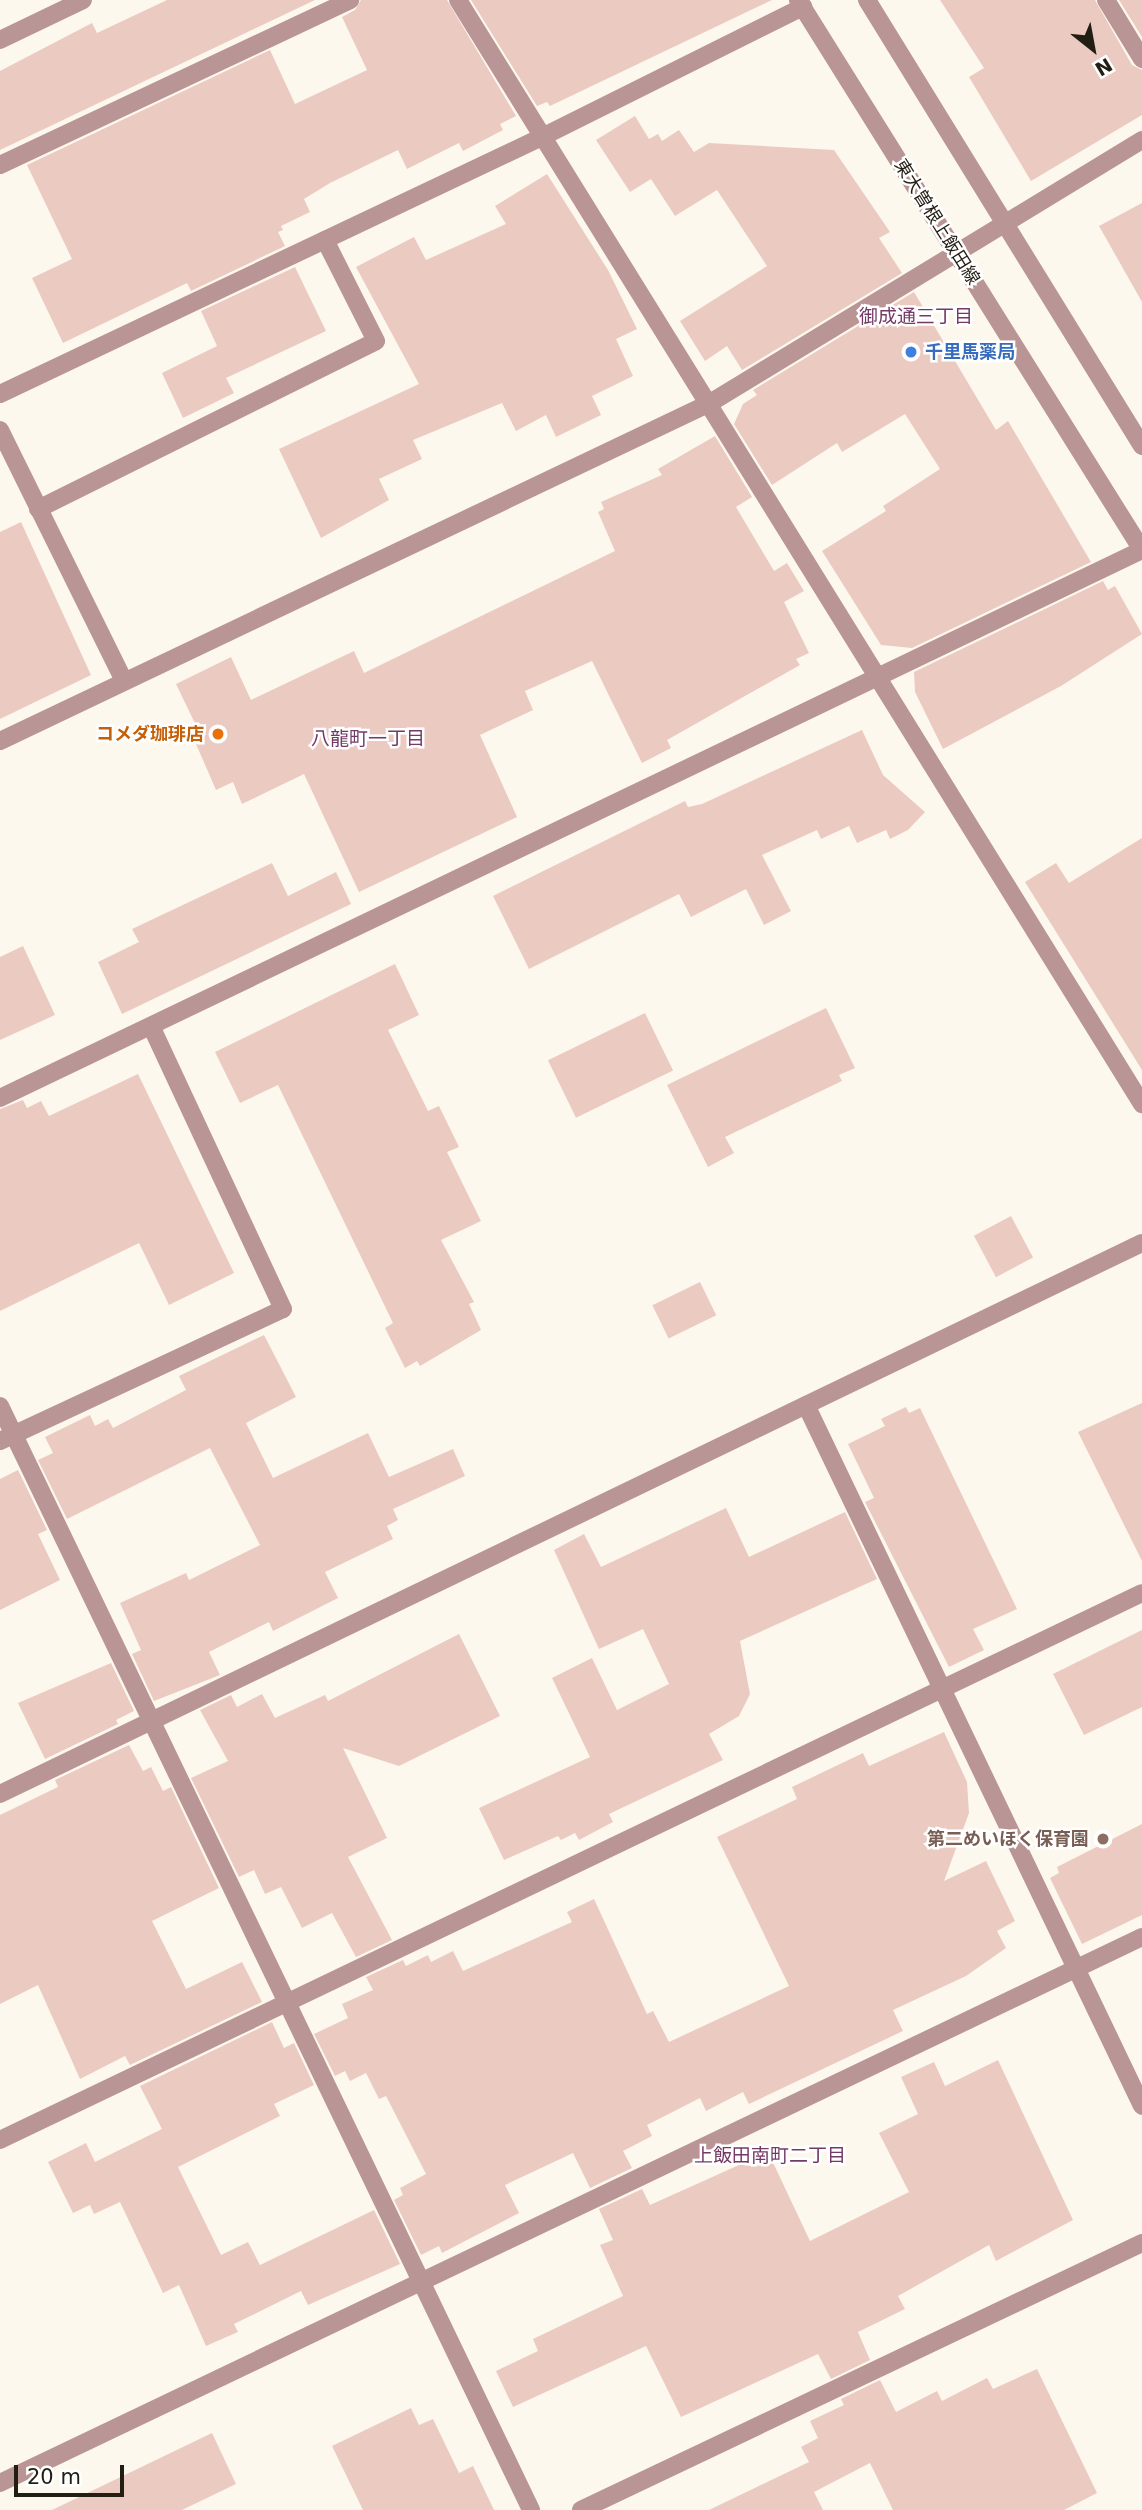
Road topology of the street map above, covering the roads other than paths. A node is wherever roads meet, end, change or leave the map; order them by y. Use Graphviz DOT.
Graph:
graph roads {
  1 [pos="83,0"];
  2 [pos="349,0"];
  3 [pos="458,0"];
  4 [pos="867,0"];
  5 [pos="1106,0"];
  6 [pos="801,4"];
  7 [pos="0,40"];
  8 [pos="1142,59"];
  9 [pos="542,137"];
  10 [pos="1142,140"];
  11 [pos="0,165"];
  12 [pos="1005,224"];
  13 [pos="326,240"];
  14 [pos="957,255"];
  15 [pos="0,394"];
  16 [pos="710,403"];
  17 [pos="0,430"];
  18 [pos="1142,446"];
  19 [pos="38,509"];
  20 [pos="1142,550"];
  21 [pos="879,678"];
  22 [pos="124,681"];
  23 [pos="0,741"];
  24 [pos="152,1028"];
  25 [pos="0,1098"];
  26 [pos="1142,1104"];
  27 [pos="1142,1243"];
  28 [pos="806,1405"];
  29 [pos="0,1406"];
  30 [pos="7,1437"];
  31 [pos="1142,1593"];
  32 [pos="942,1689"];
  33 [pos="152,1722"];
  34 [pos="0,1794"];
  35 [pos="1142,1937"];
  36 [pos="1077,1968"];
  37 [pos="286,2003"];
  38 [pos="1142,2106"];
  39 [pos="0,2140"];
  40 [pos="1142,2243"];
  41 [pos="421,2282"];
  42 [pos="0,2483"];
  43 [pos="531,2510"];
  44 [pos="581,2510"];
  1 -- 7 [label="street"];
  2 -- 11 [label="street"];
  3 -- 9 [label="street"];
  4 -- 12 [label="street"];
  5 -- 8 [label="street"];
  6 -- 9 [label="street"];
  6 -- 14 [label="street, 東大曽根上飯田線"];
  9 -- 13 [label="street"];
  9 -- 16 [label="street"];
  10 -- 12 [label="street"];
  12 -- 14 [label="street"];
  12 -- 18 [label="street"];
  13 -- 15 [label="street"];
  13 -- 19 [label="street"];
  14 -- 16 [label="street"];
  14 -- 20 [label="street, 東大曽根上飯田線"];
  16 -- 21 [label="street"];
  16 -- 22 [label="street"];
  17 -- 19 [label="street"];
  19 -- 22 [label="street"];
  20 -- 21 [label="street"];
  21 -- 24 [label="street"];
  21 -- 26 [label="street"];
  22 -- 23 [label="street"];
  24 -- 25 [label="street"];
  24 -- 30 [label="street"];
  27 -- 28 [label="street"];
  28 -- 32 [label="street"];
  28 -- 33 [label="street"];
  29 -- 30 [label="street"];
  30 -- 33 [label="street"];
  31 -- 32 [label="street"];
  32 -- 36 [label="street"];
  32 -- 37 [label="street"];
  33 -- 34 [label="street"];
  33 -- 37 [label="street"];
  35 -- 36 [label="street"];
  36 -- 38 [label="street"];
  36 -- 41 [label="street"];
  37 -- 39 [label="street"];
  37 -- 41 [label="street"];
  40 -- 44 [label="street"];
  41 -- 42 [label="street"];
  41 -- 43 [label="street"];
}
